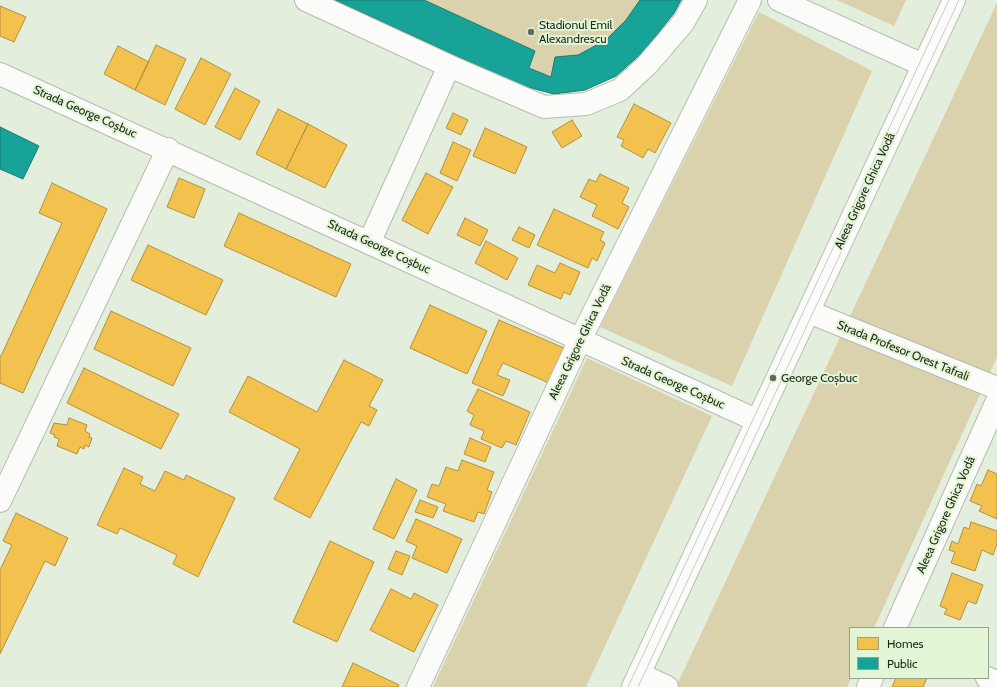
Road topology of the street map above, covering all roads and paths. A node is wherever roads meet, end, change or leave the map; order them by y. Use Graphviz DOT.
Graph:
graph roads {
  1 [pos="306,0"];
  2 [pos="696,0"];
  3 [pos="750,0"];
  4 [pos="779,0"];
  5 [pos="954,0"];
  6 [pos="923,65"];
  7 [pos="449,66"];
  8 [pos="0,74"];
  9 [pos="168,150"];
  10 [pos="369,243"];
  11 [pos="809,312"];
  12 [pos="580,340"];
  13 [pos="997,388"];
  14 [pos="997,401"];
  15 [pos="758,421"];
  16 [pos="0,501"];
  17 [pos="895,627"];
  18 [pos="636,681"];
  19 [pos="418,687"];
  20 [pos="667,687"];
  1 -- 7 [label="street"];
  2 -- 7 [label="street"];
  3 -- 12 [label="street, Aleea Grigore Ghica Vodă"];
  4 -- 6 [label="street"];
  5 -- 6 [label="street, Aleea Grigore Ghica Vodă"];
  6 -- 11 [label="street, Aleea Grigore Ghica Vodă"];
  7 -- 10 [label="street"];
  8 -- 9 [label="street, Strada George Coșbuc"];
  9 -- 10 [label="street, Strada George Coșbuc"];
  9 -- 16 [label="street"];
  10 -- 12 [label="street, Strada George Coșbuc"];
  11 -- 13 [label="street, Strada Profesor Orest Tafrali"];
  11 -- 15 [label="street, Aleea Grigore Ghica Vodă"];
  12 -- 15 [label="street, Strada George Coșbuc"];
  12 -- 19 [label="street, Aleea Grigore Ghica Vodă"];
  14 -- 17 [label="street, Aleea Grigore Ghica Vodă"];
  15 -- 18 [label="street, Aleea Grigore Ghica Vodă"];
  18 -- 20 [label="street"];
}
